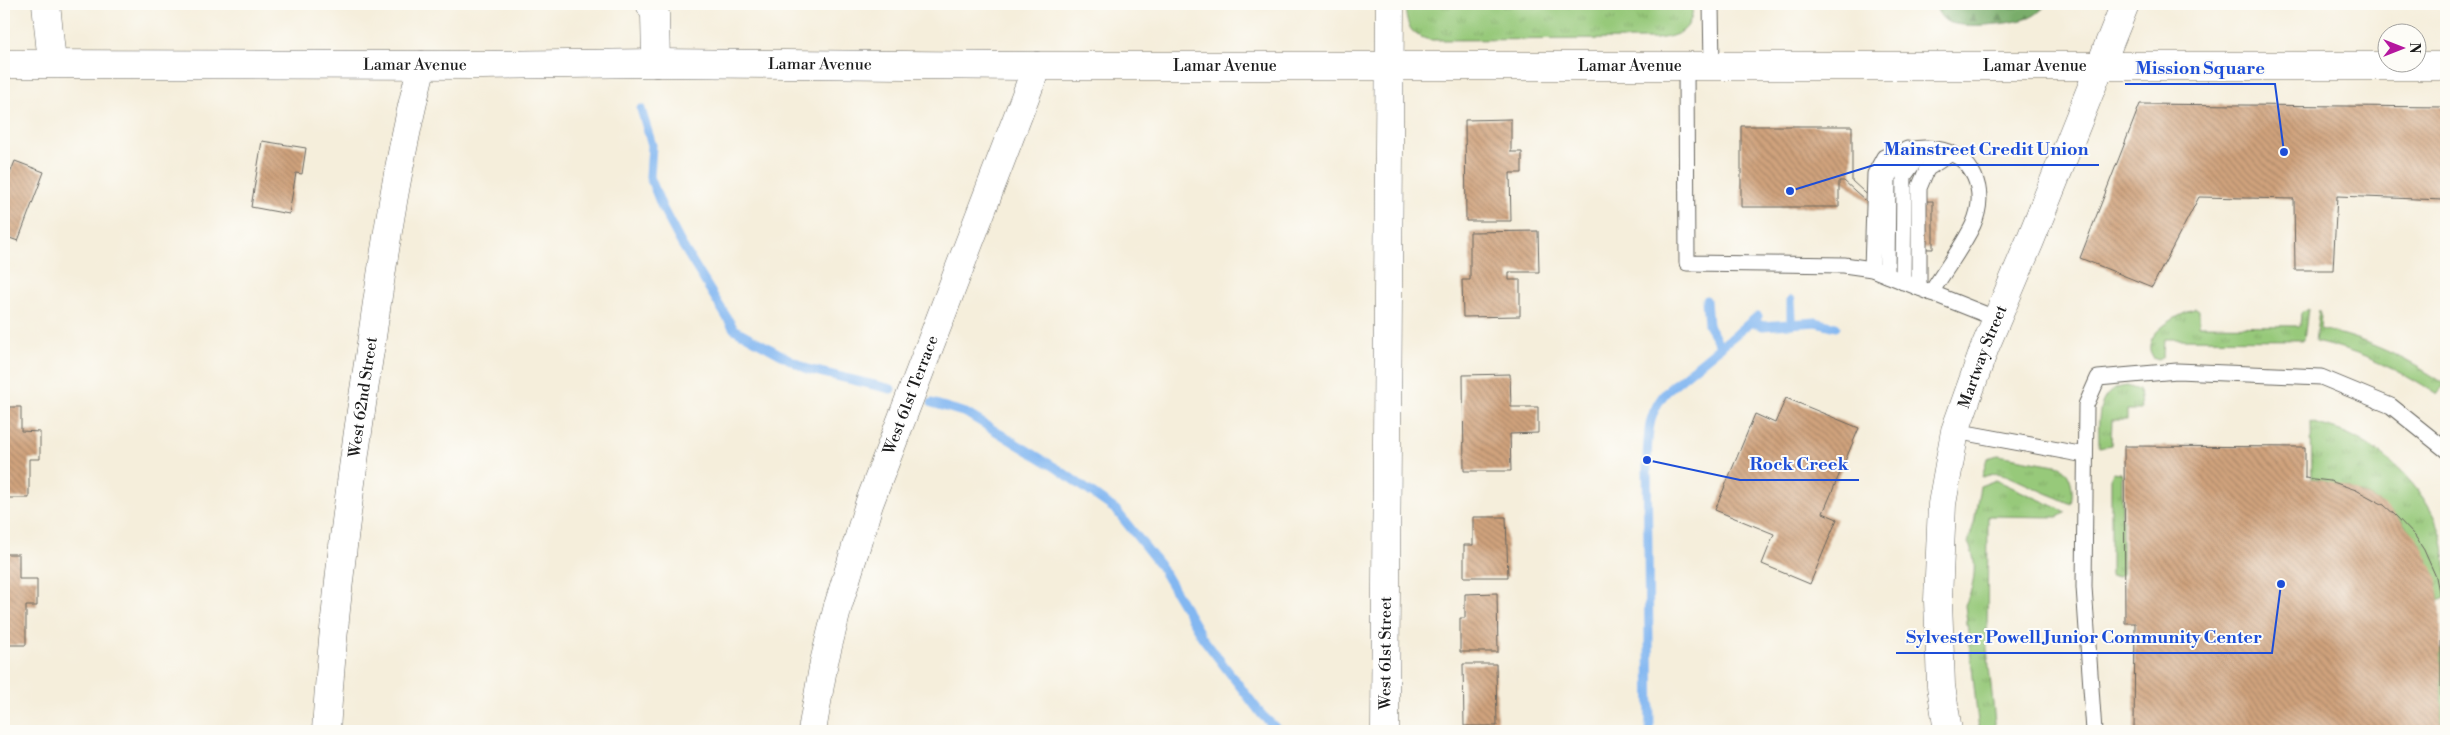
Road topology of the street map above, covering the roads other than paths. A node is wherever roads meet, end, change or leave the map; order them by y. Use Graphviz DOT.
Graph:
graph roads {
  1 [pos="46,4"];
  2 [pos="650,4"];
  3 [pos="1390,4"];
  4 [pos="1711,4"];
  5 [pos="2125,4"];
  6 [pos="52,63"];
  7 [pos="656,63"];
  8 [pos="4,64"];
  9 [pos="422,65"];
  10 [pos="1390,65"];
  11 [pos="2100,65"];
  12 [pos="1037,66"];
  13 [pos="2446,66"];
  14 [pos="1699,67"];
  15 [pos="1907,149"];
  16 [pos="1944,151"];
  17 [pos="1872,269"];
  18 [pos="1887,275"];
  19 [pos="1903,282"];
  20 [pos="1925,291"];
  21 [pos="1997,319"];
  22 [pos="1955,432"];
  23 [pos="2446,450"];
  24 [pos="2085,455"];
  25 [pos="326,731"];
  26 [pos="812,731"];
  27 [pos="1385,731"];
  28 [pos="1948,731"];
  29 [pos="2094,731"];
  1 -- 6 [label="street"];
  2 -- 7 [label="street"];
  3 -- 10 [label="street"];
  4 -- 14 [label="lane"];
  5 -- 11 [label="street, Martway Street"];
  6 -- 8 [label="street, Lamar Avenue"];
  6 -- 9 [label="street, Lamar Avenue"];
  7 -- 9 [label="street, Lamar Avenue"];
  7 -- 12 [label="street, Lamar Avenue"];
  9 -- 25 [label="street, West 62nd Street"];
  10 -- 12 [label="street, Lamar Avenue"];
  10 -- 14 [label="street, Lamar Avenue"];
  10 -- 27 [label="street, West 61st Street"];
  11 -- 13 [label="street, Lamar Avenue"];
  11 -- 14 [label="street, Lamar Avenue"];
  11 -- 21 [label="street, Martway Street"];
  12 -- 26 [label="street, West 61st Terrace"];
  14 -- 17 [label="lane"];
  15 -- 16 [label="lane"];
  15 -- 17 [label="lane"];
  15 -- 18 [label="lane"];
  16 -- 19 [label="lane"];
  16 -- 20 [label="lane"];
  16 -- 20 [label="lane"];
  17 -- 18 [label="lane"];
  18 -- 19 [label="lane"];
  19 -- 20 [label="lane"];
  20 -- 21 [label="lane"];
  21 -- 22 [label="street, Martway Street"];
  22 -- 24 [label="lane"];
  22 -- 28 [label="street, Martway Street"];
  23 -- 24 [label="lane"];
  24 -- 29 [label="lane"];
}
